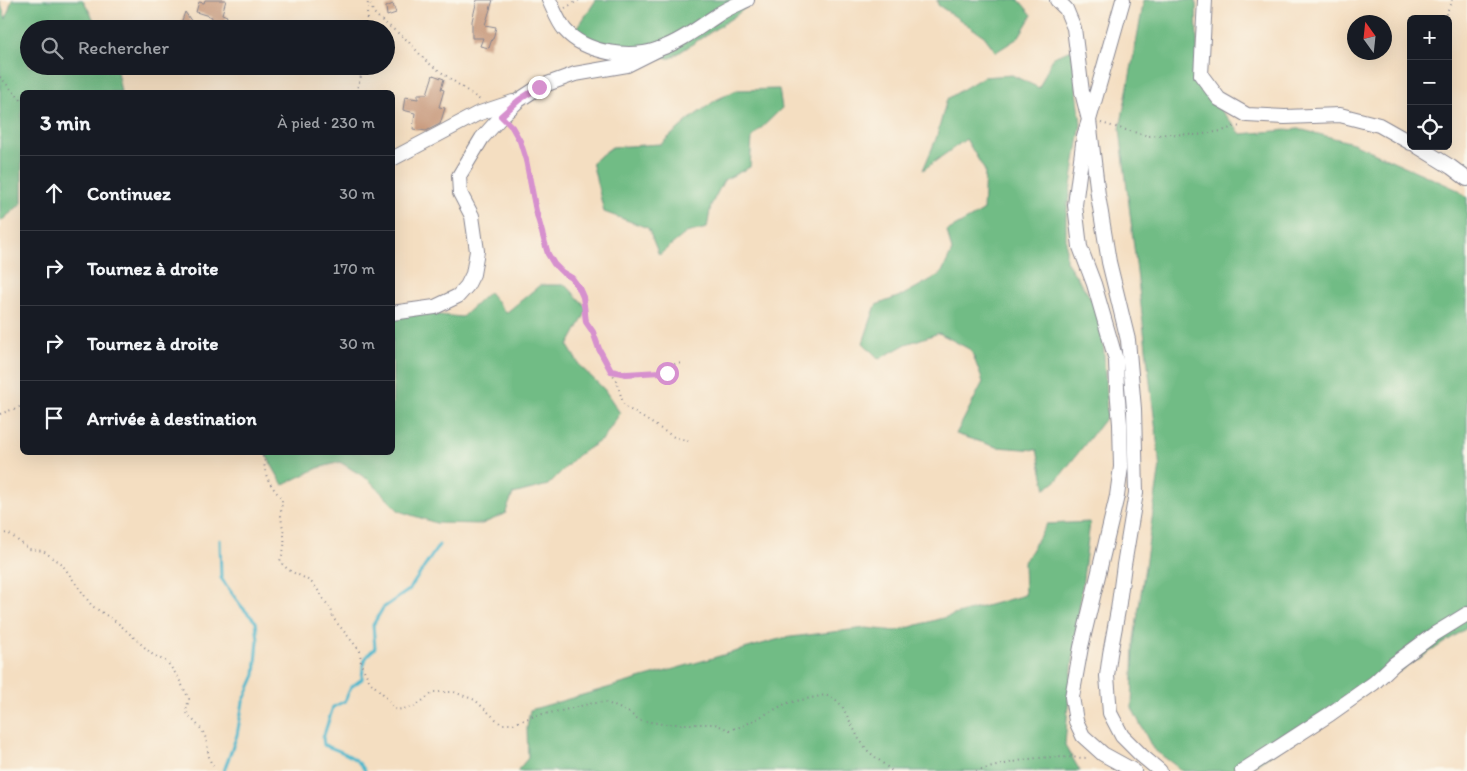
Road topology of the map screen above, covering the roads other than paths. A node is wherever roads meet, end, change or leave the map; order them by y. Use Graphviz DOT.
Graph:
graph roads {
  1 [pos="549,0"];
  2 [pos="747,0"];
  3 [pos="1056,0"];
  4 [pos="1123,0"];
  5 [pos="1205,0"];
  6 [pos="659,50"];
  7 [pos="497,112"];
  8 [pos="1089,120"];
  9 [pos="1407,141"];
  10 [pos="1423,150"];
  11 [pos="395,157"];
  12 [pos="1467,179"];
  13 [pos="395,313"];
  14 [pos="1467,614"];
  15 [pos="1134,771"];
  16 [pos="1160,771"];
  17 [pos="1242,771"];
  1 -- 6 [label="street"];
  2 -- 6 [label="street"];
  3 -- 8 [label="street"];
  4 -- 8 [label="street"];
  5 -- 9 [label="street"];
  6 -- 7 [label="street"];
  7 -- 11 [label="street"];
  7 -- 13 [label="street"];
  8 -- 15 [label="street"];
  8 -- 16 [label="street"];
  10 -- 12 [label="street"];
  14 -- 17 [label="street"];
}
